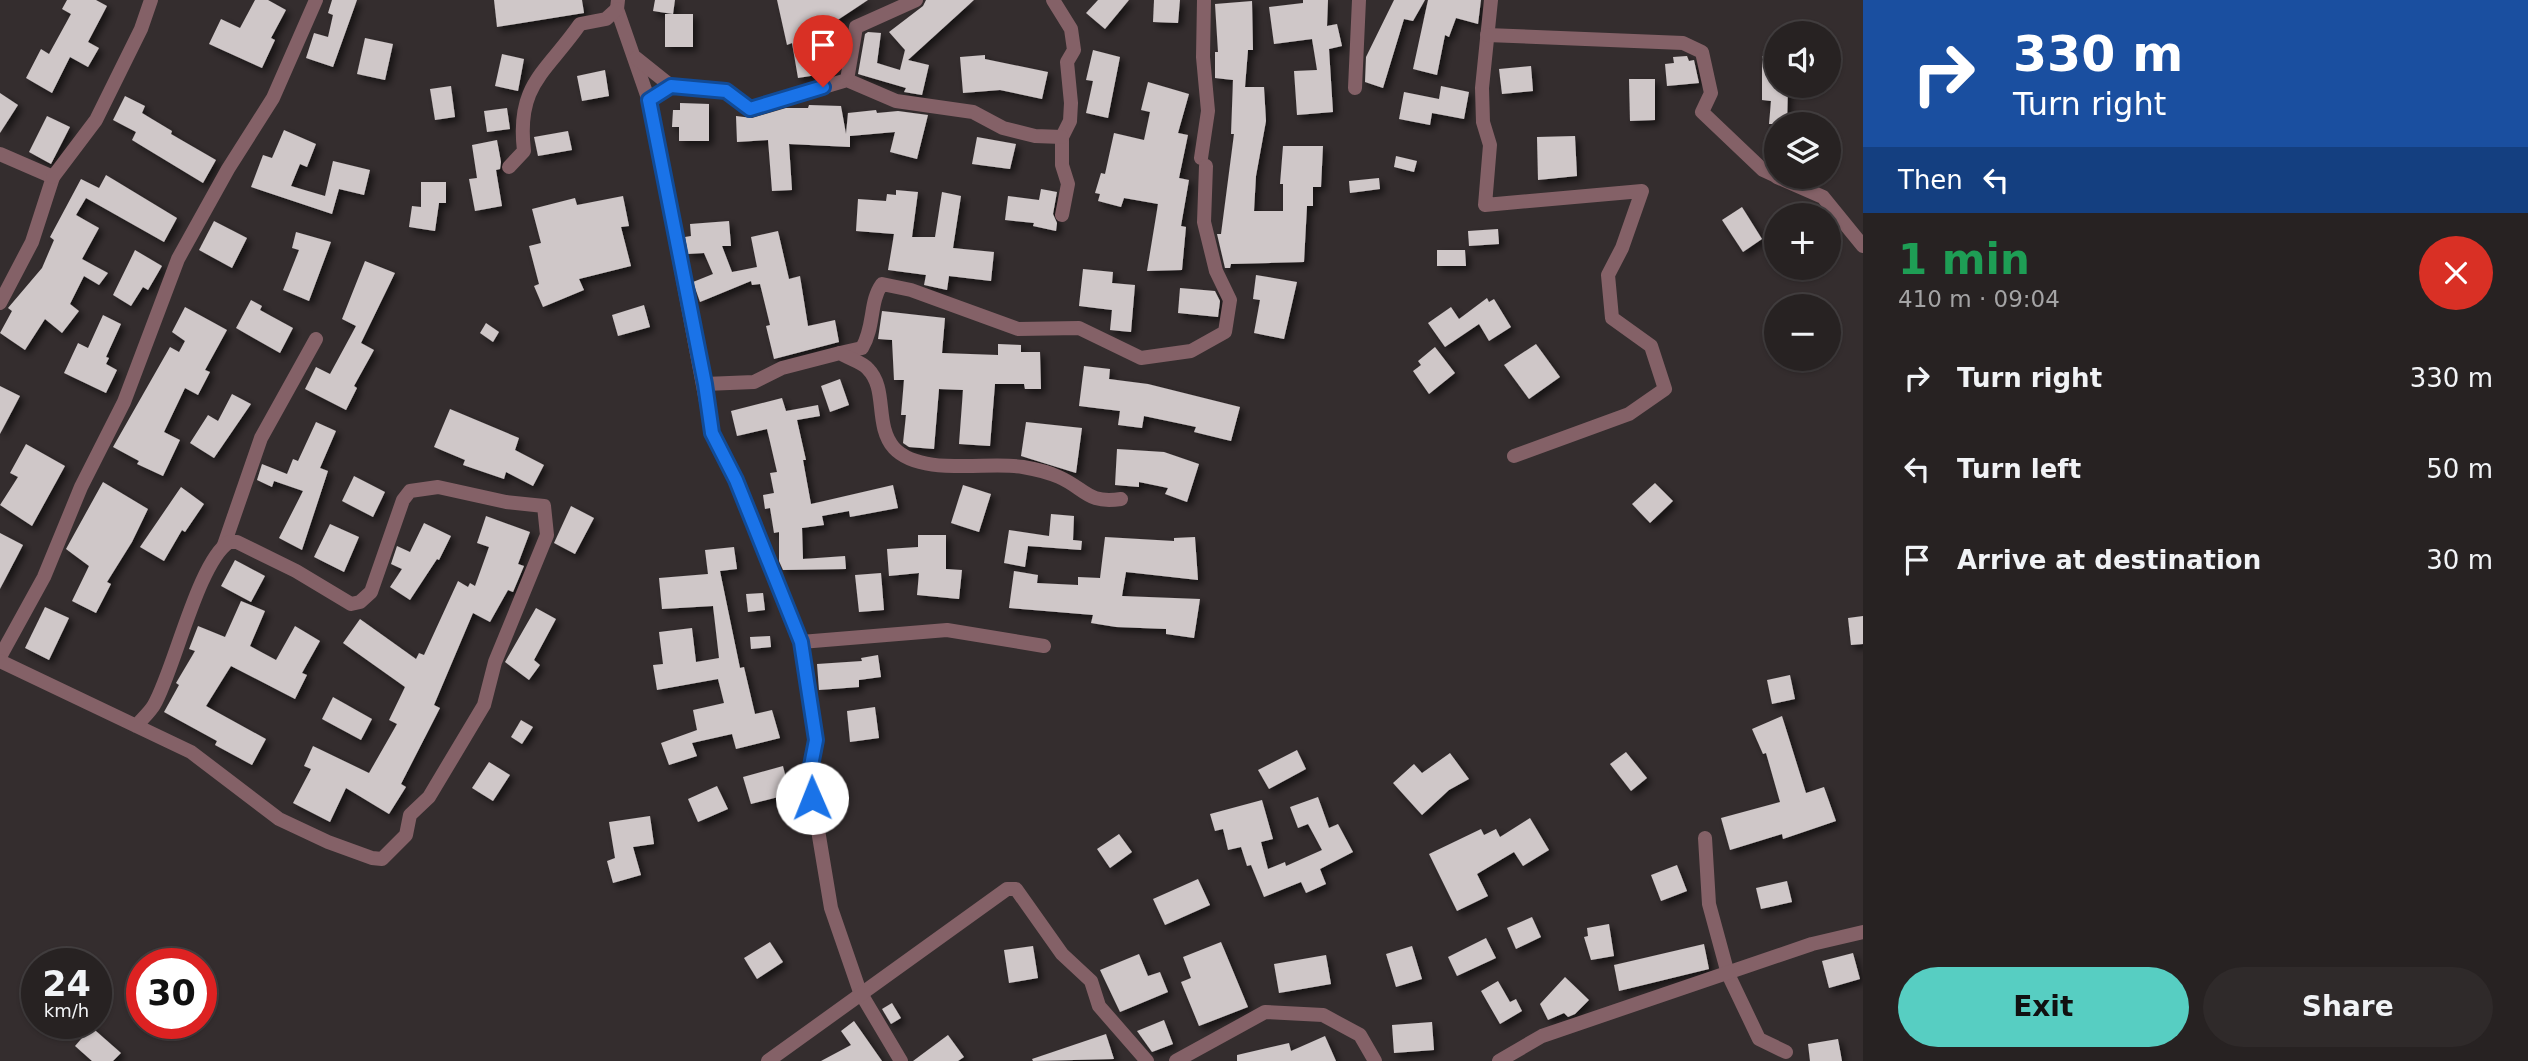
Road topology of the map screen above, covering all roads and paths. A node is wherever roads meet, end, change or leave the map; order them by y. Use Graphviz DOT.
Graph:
graph roads {
  1 [pos="151,0"];
  2 [pos="316,0"];
  3 [pos="916,0"];
  4 [pos="1053,0"];
  5 [pos="1204,0"];
  6 [pos="1359,0"];
  7 [pos="1491,0"];
  8 [pos="617,4"];
  9 [pos="1487,36"];
  10 [pos="635,57"];
  11 [pos="847,80"];
  12 [pos="671,86"];
  13 [pos="1355,88"];
  14 [pos="649,100"];
  15 [pos="1062,138"];
  16 [pos="0,154"];
  17 [pos="509,167"];
  18 [pos="1764,170"];
  19 [pos="53,177"];
  20 [pos="1805,189"];
  21 [pos="1062,215"];
  22 [pos="1863,246"];
  23 [pos="0,303"];
  24 [pos="316,340"];
  25 [pos="841,353"];
  26 [pos="705,384"];
  27 [pos="1514,456"];
  28 [pos="1121,499"];
  29 [pos="224,545"];
  30 [pos="801,642"];
  31 [pos="1044,646"];
  32 [pos="0,659"];
  33 [pos="136,726"];
  34 [pos="1705,838"];
  35 [pos="1863,932"];
  36 [pos="1728,974"];
  37 [pos="860,992"];
  38 [pos="1786,1052"];
  39 [pos="768,1061"];
  40 [pos="901,1061"];
  41 [pos="1146,1061"];
  42 [pos="1176,1061"];
  43 [pos="1375,1061"];
  44 [pos="1499,1061"];
  1 -- 19 [label="street"];
  2 -- 32 [label="street"];
  3 -- 11 [label="street"];
  4 -- 15 [label="street"];
  5 -- 25 [label="street"];
  6 -- 13 [label="street"];
  7 -- 9 [label="street"];
  8 -- 10 [label="street"];
  8 -- 17 [label="street"];
  9 -- 18 [label="street"];
  9 -- 27 [label="street"];
  10 -- 12 [label="street"];
  10 -- 14 [label="street"];
  11 -- 12 [label="street"];
  11 -- 15 [label="street"];
  12 -- 14 [label="street"];
  14 -- 26 [label="street"];
  15 -- 21 [label="street"];
  16 -- 19 [label="street"];
  19 -- 23 [label="street"];
  20 -- 22 [label="street"];
  24 -- 29 [label="street"];
  25 -- 26 [label="street"];
  25 -- 28 [label="street"];
  26 -- 30 [label="street"];
  29 -- 33 [label="street"];
  29 -- 33 [label="street"];
  30 -- 31 [label="street"];
  30 -- 37 [label="street"];
  32 -- 33 [label="street"];
  34 -- 36 [label="street"];
  35 -- 36 [label="street"];
  36 -- 38 [label="street"];
  36 -- 44 [label="street"];
  37 -- 39 [label="street"];
  37 -- 40 [label="street"];
  37 -- 41 [label="street"];
  42 -- 43 [label="street"];
}
